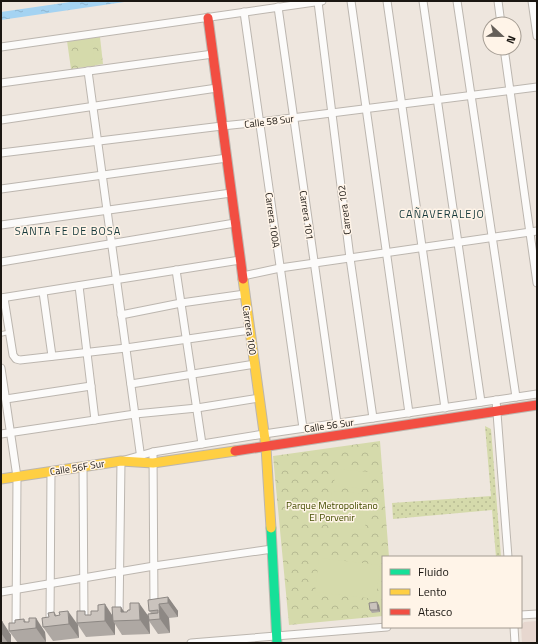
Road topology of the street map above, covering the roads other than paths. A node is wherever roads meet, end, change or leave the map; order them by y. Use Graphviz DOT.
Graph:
graph roads {
  1 [pos="322,1"];
  2 [pos="351,1"];
  3 [pos="387,1"];
  4 [pos="423,1"];
  5 [pos="457,1"];
  6 [pos="498,1"];
  7 [pos="532,1"];
  8 [pos="318,2"];
  9 [pos="278,7"];
  10 [pos="244,12"];
  11 [pos="500,16"];
  12 [pos="208,18"];
  13 [pos="537,36"];
  14 [pos="1,47"];
  15 [pos="213,54"];
  16 [pos="505,56"];
  17 [pos="88,71"];
  18 [pos="1,83"];
  19 [pos="537,87"];
  20 [pos="217,88"];
  21 [pos="510,91"];
  22 [pos="472,96"];
  23 [pos="437,100"];
  24 [pos="402,104"];
  25 [pos="93,106"];
  26 [pos="366,109"];
  27 [pos="332,113"];
  28 [pos="294,118"];
  29 [pos="1,120"];
  30 [pos="260,122"];
  31 [pos="222,126"];
  32 [pos="97,140"];
  33 [pos="1,153"];
  34 [pos="227,158"];
  35 [pos="102,175"];
  36 [pos="1,189"];
  37 [pos="231,193"];
  38 [pos="107,210"];
  39 [pos="236,223"];
  40 [pos="1,225"];
  41 [pos="533,231"];
  42 [pos="493,237"];
  43 [pos="458,242"];
  44 [pos="111,243"];
  45 [pos="422,248"];
  46 [pos="387,253"];
  47 [pos="350,258"];
  48 [pos="240,260"];
  49 [pos="1,262"];
  50 [pos="314,263"];
  51 [pos="280,268"];
  52 [pos="176,270"];
  53 [pos="243,276"];
  54 [pos="116,280"];
  55 [pos="537,284"];
  56 [pos="79,286"];
  57 [pos="43,292"];
  58 [pos="245,294"];
  59 [pos="3,298"];
  60 [pos="181,303"];
  61 [pos="121,315"];
  62 [pos="250,330"];
  63 [pos="10,332"];
  64 [pos="1,334"];
  65 [pos="186,338"];
  66 [pos="126,348"];
  67 [pos="88,352"];
  68 [pos="52,356"];
  69 [pos="254,364"];
  70 [pos="1,368"];
  71 [pos="192,375"];
  72 [pos="131,384"];
  73 [pos="91,386"];
  74 [pos="537,394"];
  75 [pos="516,397"];
  76 [pos="259,398"];
  77 [pos="6,399"];
  78 [pos="496,400"];
  79 [pos="481,402"];
  80 [pos="537,405"];
  81 [pos="197,408"];
  82 [pos="445,408"];
  83 [pos="496,411"];
  84 [pos="409,413"];
  85 [pos="135,414"];
  86 [pos="373,418"];
  87 [pos="95,420"];
  88 [pos="337,423"];
  89 [pos="303,428"];
  90 [pos="10,432"];
  91 [pos="1,434"];
  92 [pos="264,434"];
  93 [pos="202,444"];
  94 [pos="266,447"];
  95 [pos="153,452"];
  96 [pos="141,459"];
  97 [pos="121,460"];
  98 [pos="153,463"];
  99 [pos="83,466"];
  100 [pos="51,471"];
  101 [pos="17,477"];
  102 [pos="1,479"];
  103 [pos="272,549"];
  104 [pos="508,556"];
  105 [pos="154,566"];
  106 [pos="120,572"];
  107 [pos="84,578"];
  108 [pos="50,584"];
  109 [pos="16,589"];
  110 [pos="1,592"];
  111 [pos="537,614"];
  112 [pos="522,615"];
  113 [pos="154,616"];
  114 [pos="119,619"];
  115 [pos="84,626"];
  116 [pos="382,628"];
  117 [pos="514,628"];
  118 [pos="50,631"];
  119 [pos="16,640"];
  120 [pos="277,640"];
  121 [pos="191,643"];
  122 [pos="515,643"];
  1 -- 8 [label="street"];
  2 -- 26 [label="street"];
  3 -- 24 [label="street"];
  4 -- 23 [label="street"];
  5 -- 22 [label="street"];
  6 -- 11 [label="street"];
  7 -- 13 [label="street"];
  8 -- 9 [label="street"];
  8 -- 27 [label="street, Carrera 102"];
  9 -- 10 [label="street"];
  9 -- 28 [label="street, Carrera 101"];
  10 -- 12 [label="street"];
  10 -- 30 [label="street, Carrera 100A"];
  12 -- 14 [label="street"];
  12 -- 15 [label="street, Carrera 100"];
  15 -- 17 [label="street"];
  15 -- 20 [label="street, Carrera 100"];
  16 -- 21 [label="street"];
  17 -- 18 [label="street"];
  17 -- 25 [label="street"];
  19 -- 21 [label="street, Calle 58 Sur"];
  20 -- 25 [label="street"];
  20 -- 31 [label="street, Carrera 100"];
  21 -- 22 [label="street, Calle 58 Sur"];
  21 -- 41 [label="street"];
  22 -- 23 [label="street, Calle 58 Sur"];
  22 -- 42 [label="street"];
  23 -- 24 [label="street, Calle 58 Sur"];
  23 -- 43 [label="street"];
  24 -- 26 [label="street, Calle 58 Sur"];
  24 -- 45 [label="street"];
  25 -- 29 [label="street"];
  25 -- 32 [label="street"];
  26 -- 27 [label="street, Calle 58 Sur"];
  26 -- 46 [label="street"];
  27 -- 28 [label="street, Calle 58 Sur"];
  27 -- 47 [label="street, Carrera 102"];
  28 -- 30 [label="street, Calle 58 Sur"];
  28 -- 50 [label="street, Carrera 101"];
  30 -- 31 [label="street, Calle 58 Sur"];
  30 -- 51 [label="street, Carrera 100A"];
  31 -- 32 [label="street, Calle 58 Sur"];
  31 -- 34 [label="street, Carrera 100"];
  32 -- 33 [label="street, Calle 58 Sur"];
  32 -- 35 [label="street"];
  34 -- 35 [label="street"];
  34 -- 37 [label="street, Carrera 100"];
  35 -- 36 [label="street"];
  35 -- 38 [label="street"];
  37 -- 38 [label="street"];
  37 -- 39 [label="street, Carrera 100"];
  38 -- 40 [label="street"];
  38 -- 44 [label="street"];
  39 -- 44 [label="street"];
  39 -- 48 [label="street, Carrera 100"];
  41 -- 42 [label="street"];
  41 -- 55 [label="street"];
  42 -- 43 [label="street"];
  42 -- 75 [label="street"];
  43 -- 45 [label="street"];
  43 -- 79 [label="street"];
  44 -- 49 [label="street"];
  44 -- 54 [label="street"];
  45 -- 46 [label="street"];
  45 -- 82 [label="street"];
  46 -- 47 [label="street"];
  46 -- 84 [label="street"];
  47 -- 50 [label="street"];
  47 -- 86 [label="street, Carrera 102"];
  48 -- 52 [label="street"];
  48 -- 53 [label="street, Carrera 100"];
  50 -- 51 [label="street"];
  50 -- 88 [label="street, Carrera 101"];
  51 -- 53 [label="street"];
  51 -- 89 [label="street, Carrera 100A"];
  52 -- 54 [label="street"];
  52 -- 60 [label="street"];
  53 -- 58 [label="street, Carrera 100"];
  54 -- 56 [label="street"];
  54 -- 61 [label="street"];
  56 -- 57 [label="street"];
  56 -- 67 [label="street"];
  57 -- 59 [label="street"];
  57 -- 68 [label="street"];
  58 -- 60 [label="street"];
  58 -- 62 [label="street, Carrera 100"];
  59 -- 63 [label="street"];
  60 -- 61 [label="street"];
  60 -- 65 [label="street"];
  61 -- 66 [label="street"];
  62 -- 65 [label="street"];
  62 -- 69 [label="street, Carrera 100"];
  63 -- 64 [label="lane"];
  63 -- 68 [label="street"];
  65 -- 66 [label="street"];
  65 -- 71 [label="street"];
  66 -- 67 [label="street"];
  66 -- 72 [label="street"];
  67 -- 68 [label="street"];
  67 -- 73 [label="street"];
  69 -- 71 [label="street"];
  69 -- 76 [label="street, Carrera 100"];
  70 -- 77 [label="street"];
  71 -- 72 [label="street"];
  71 -- 81 [label="street"];
  72 -- 85 [label="street"];
  73 -- 77 [label="street"];
  73 -- 87 [label="street"];
  74 -- 75 [label="street, Calle 56 Sur"];
  75 -- 78 [label="street, Calle 56 Sur"];
  76 -- 81 [label="street"];
  76 -- 92 [label="street, Carrera 100"];
  77 -- 90 [label="street"];
  78 -- 79 [label="street, Calle 56 Sur"];
  78 -- 83 [label="street"];
  79 -- 82 [label="street, Calle 56 Sur"];
  80 -- 83 [label="street, Calle 56 Sur"];
  81 -- 85 [label="street"];
  81 -- 93 [label="street"];
  82 -- 84 [label="street, Calle 56 Sur"];
  83 -- 94 [label="street, Calle 56 Sur"];
  83 -- 104 [label="street"];
  84 -- 86 [label="street, Calle 56 Sur"];
  85 -- 87 [label="street"];
  85 -- 96 [label="street"];
  86 -- 88 [label="street, Calle 56 Sur"];
  87 -- 90 [label="street"];
  88 -- 89 [label="street, Calle 56 Sur"];
  89 -- 92 [label="street, Calle 56 Sur"];
  90 -- 91 [label="street"];
  90 -- 101 [label="street"];
  92 -- 93 [label="street, Calle 56 Sur"];
  92 -- 94 [label="street, Carrera 100"];
  93 -- 95 [label="street, Calle 56 Sur"];
  94 -- 98 [label="street, Calle 56 Sur"];
  94 -- 103 [label="street, Carrera 100"];
  95 -- 96 [label="street, Calle 56 Sur"];
  95 -- 98 [label="street"];
  96 -- 97 [label="street, Calle 56F Sur"];
  96 -- 98 [label="street, Calle 56F Sur"];
  97 -- 99 [label="street, Calle 56F Sur"];
  97 -- 106 [label="street"];
  98 -- 105 [label="street"];
  99 -- 100 [label="street, Calle 56F Sur"];
  99 -- 107 [label="street"];
  100 -- 101 [label="street, Calle 56F Sur"];
  100 -- 108 [label="street"];
  101 -- 102 [label="street, Calle 56F Sur"];
  101 -- 109 [label="street"];
  103 -- 105 [label="street"];
  103 -- 120 [label="street, Carrera 100"];
  105 -- 106 [label="street"];
  105 -- 113 [label="street"];
  106 -- 107 [label="street"];
  106 -- 114 [label="street"];
  107 -- 108 [label="street"];
  107 -- 115 [label="street"];
  108 -- 109 [label="street"];
  108 -- 118 [label="street"];
  109 -- 110 [label="street"];
  109 -- 119 [label="street"];
  111 -- 112 [label="street"];
  116 -- 120 [label="street"];
  117 -- 122 [label="street"];
  120 -- 121 [label="street"];
}
